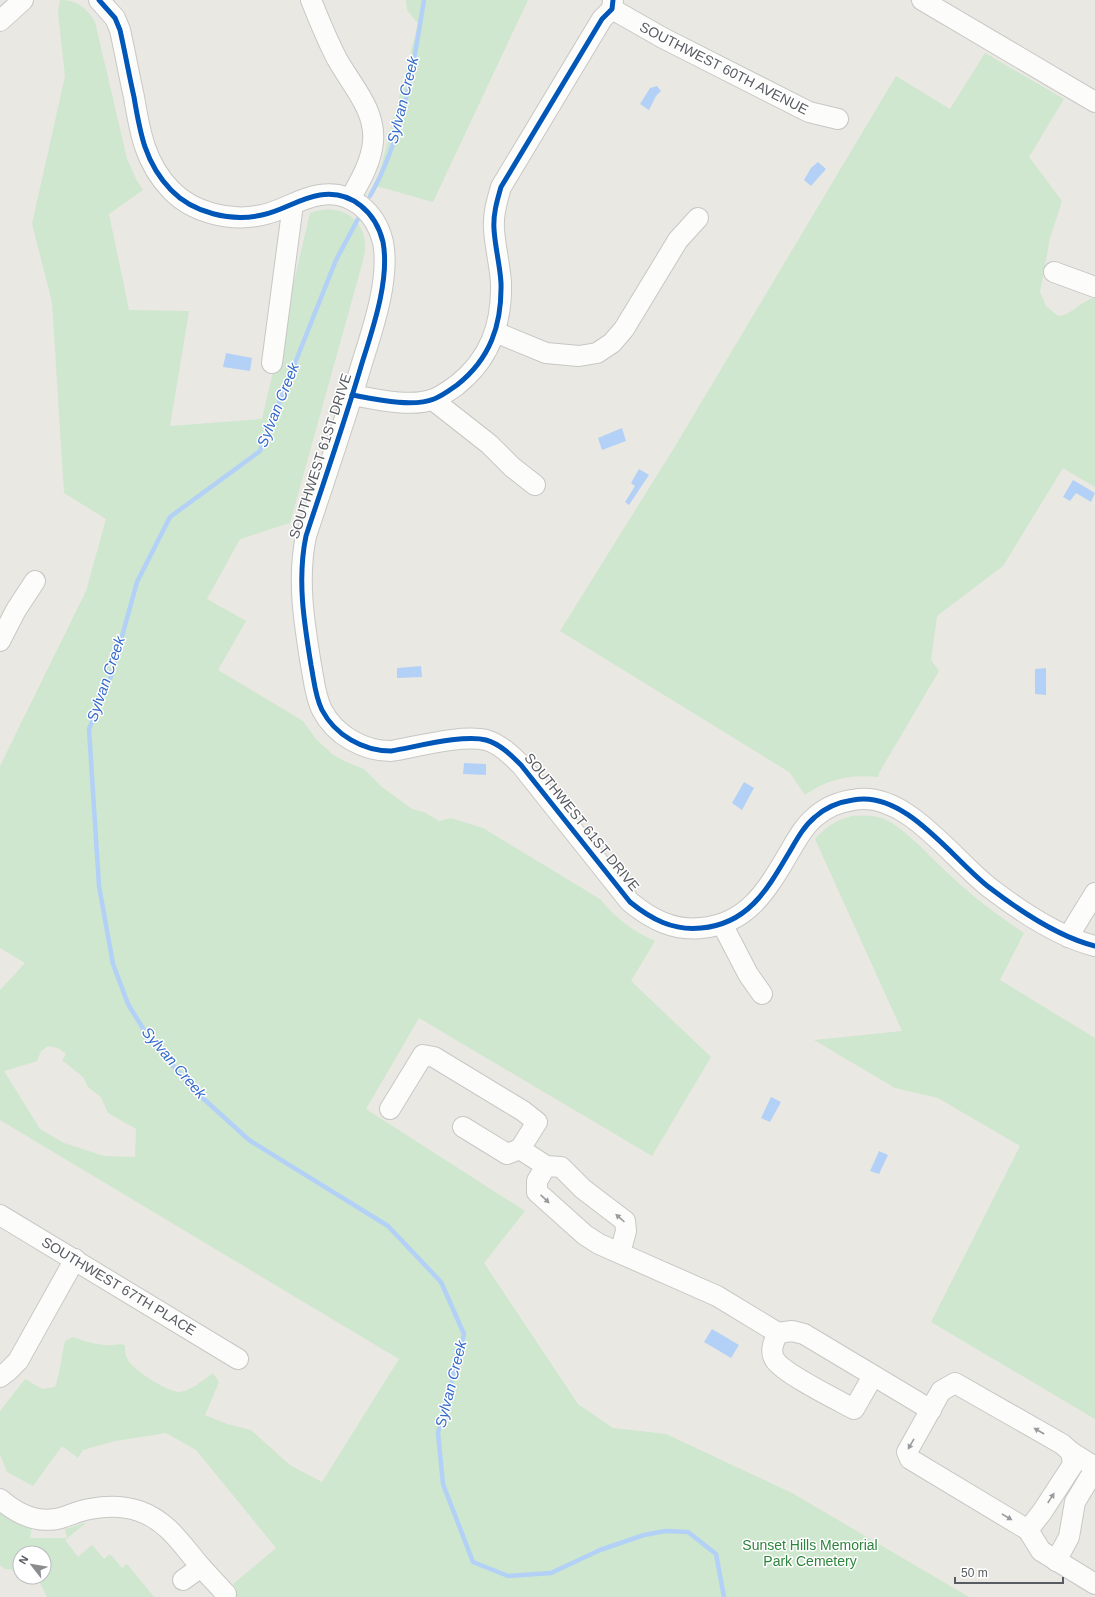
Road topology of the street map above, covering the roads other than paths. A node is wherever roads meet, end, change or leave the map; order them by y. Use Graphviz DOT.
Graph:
graph roads {
  1 [pos="23,0"];
  2 [pos="99,0"];
  3 [pos="312,0"];
  4 [pos="922,0"];
  5 [pos="613,5"];
  6 [pos="0,21"];
  7 [pos="1095,102"];
  8 [pos="838,119"];
  9 [pos="350,199"];
  10 [pos="293,204"];
  11 [pos="698,218"];
  12 [pos="1054,272"];
  13 [pos="1095,287"];
  14 [pos="495,332"];
  15 [pos="272,362"];
  16 [pos="352,395"];
  17 [pos="433,400"];
  18 [pos="535,485"];
  19 [pos="35,581"];
  20 [pos="0,641"];
  21 [pos="1095,893"];
  22 [pos="722,924"];
  23 [pos="1068,937"];
  24 [pos="1095,946"];
  25 [pos="762,994"];
  26 [pos="390,1109"];
  27 [pos="463,1127"];
  28 [pos="520,1149"];
  29 [pos="546,1166"];
  30 [pos="0,1214"];
  31 [pos="620,1253"];
  32 [pos="75,1259"];
  33 [pos="778,1333"];
  34 [pos="238,1359"];
  35 [pos="873,1376"];
  36 [pos="0,1377"];
  37 [pos="931,1410"];
  38 [pos="1071,1452"];
  39 [pos="1095,1468"];
  40 [pos="0,1499"];
  41 [pos="1028,1530"];
  42 [pos="1056,1561"];
  43 [pos="201,1567"];
  44 [pos="183,1580"];
  45 [pos="1095,1584"];
  46 [pos="226,1594"];
  1 -- 6 [label="street"];
  2 -- 10 [label="street, SOUTHWEST 61ST DRIVE"];
  3 -- 9 [label="street"];
  4 -- 7 [label="street"];
  5 -- 8 [label="street, SOUTHWEST 60TH AVENUE"];
  5 -- 14 [label="street"];
  9 -- 10 [label="street, SOUTHWEST 61ST DRIVE"];
  9 -- 16 [label="street, SOUTHWEST 61ST DRIVE"];
  10 -- 15 [label="street"];
  11 -- 14 [label="street"];
  12 -- 13 [label="street"];
  14 -- 17 [label="street"];
  16 -- 17 [label="street"];
  16 -- 22 [label="street, SOUTHWEST 61ST DRIVE"];
  17 -- 18 [label="street"];
  19 -- 20 [label="street"];
  21 -- 23 [label="street"];
  22 -- 23 [label="street, SOUTHWEST 61ST DRIVE"];
  22 -- 25 [label="street"];
  23 -- 24 [label="street, SOUTHWEST 61ST DRIVE"];
  26 -- 28 [label="street"];
  27 -- 28 [label="street"];
  28 -- 29 [label="street"];
  31 -- 29 [label="street, one-way"];
  29 -- 31 [label="street, one-way"];
  30 -- 32 [label="street, SOUTHWEST 67TH PLACE"];
  31 -- 33 [label="street"];
  32 -- 34 [label="street, SOUTHWEST 67TH PLACE"];
  32 -- 36 [label="street"];
  33 -- 35 [label="street"];
  33 -- 35 [label="street"];
  35 -- 37 [label="street"];
  38 -- 37 [label="street, one-way"];
  37 -- 41 [label="street, one-way"];
  38 -- 39 [label="street"];
  41 -- 38 [label="street, one-way"];
  39 -- 42 [label="street"];
  40 -- 43 [label="street"];
  41 -- 42 [label="street"];
  42 -- 45 [label="street"];
  43 -- 44 [label="street"];
  43 -- 46 [label="street"];
}
